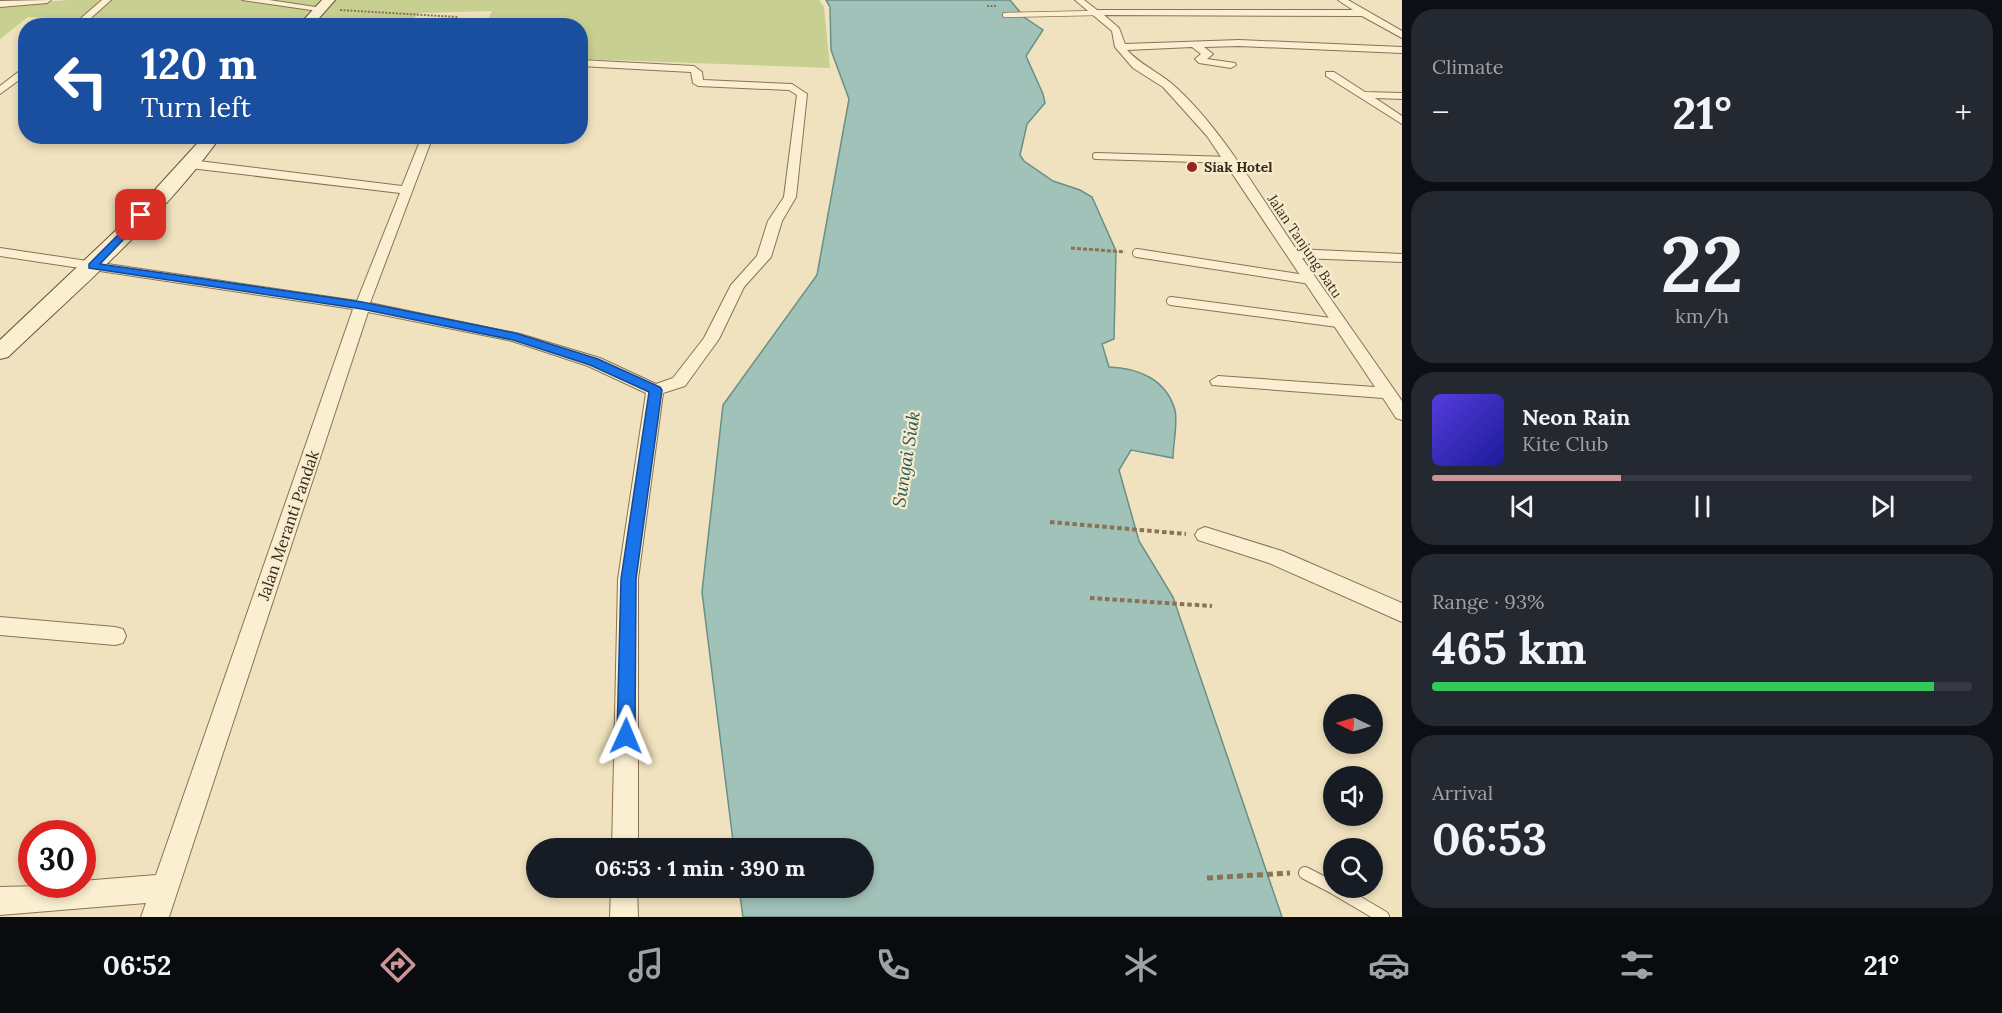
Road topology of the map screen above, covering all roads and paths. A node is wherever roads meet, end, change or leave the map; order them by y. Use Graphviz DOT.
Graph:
graph roads {
  1 [pos="47,0"];
  2 [pos="107,0"];
  3 [pos="246,0"];
  4 [pos="329,0"];
  5 [pos="1079,0"];
  6 [pos="1342,0"];
  7 [pos="0,4"];
  8 [pos="318,8"];
  9 [pos="1096,13"];
  10 [pos="1364,13"];
  11 [pos="1005,15"];
  12 [pos="86,18"];
  13 [pos="310,18"];
  14 [pos="463,18"];
  15 [pos="1400,32"];
  16 [pos="1192,44"];
  17 [pos="1120,47"];
  18 [pos="1402,50"];
  19 [pos="588,63"];
  20 [pos="1231,65"];
  21 [pos="1330,74"];
  22 [pos="18,76"];
  23 [pos="0,91"];
  24 [pos="1365,95"];
  25 [pos="1402,96"];
  26 [pos="1402,121"];
  27 [pos="206,144"];
  28 [pos="425,144"];
  29 [pos="1096,156"];
  30 [pos="1230,160"];
  31 [pos="190,164"];
  32 [pos="406,190"];
  33 [pos="1071,248"];
  34 [pos="0,252"];
  35 [pos="1137,253"];
  36 [pos="1294,253"];
  37 [pos="1402,258"];
  38 [pos="92,266"];
  39 [pos="1311,280"];
  40 [pos="1170,301"];
  41 [pos="362,306"];
  42 [pos="1338,323"];
  43 [pos="0,352"];
  44 [pos="1218,381"];
  45 [pos="656,390"];
  46 [pos="1388,393"];
  47 [pos="1402,414"];
  48 [pos="1050,522"];
  49 [pos="1205,535"];
  50 [pos="1090,598"];
  51 [pos="1212,606"];
  52 [pos="1402,613"];
  53 [pos="0,626"];
  54 [pos="115,636"];
  55 [pos="625,838"];
  56 [pos="1305,873"];
  57 [pos="1207,878"];
  58 [pos="1323,882"];
  59 [pos="166,888"];
  60 [pos="624,898"];
  61 [pos="1351,898"];
  62 [pos="0,901"];
  63 [pos="155,917"];
  64 [pos="624,917"];
  65 [pos="1383,917"];
  1 -- 7 [label="street"];
  2 -- 12 [label="street"];
  3 -- 8 [label="street"];
  4 -- 8 [label="street"];
  5 -- 9 [label="street, Jalan Tanjung Batu"];
  6 -- 10 [label="street"];
  8 -- 13 [label="street"];
  8 -- 14 [label="path"];
  9 -- 10 [label="street"];
  9 -- 11 [label="lane"];
  9 -- 17 [label="street, Jalan Tanjung Batu"];
  10 -- 15 [label="street"];
  16 -- 17 [label="street"];
  16 -- 18 [label="street"];
  16 -- 20 [label="street"];
  17 -- 30 [label="street, Jalan Tanjung Batu"];
  19 -- 45 [label="street"];
  21 -- 24 [label="street"];
  22 -- 23 [label="street"];
  24 -- 25 [label="street"];
  24 -- 26 [label="street"];
  27 -- 31 [label="street"];
  28 -- 32 [label="street, Jalan Meranti Pandak"];
  29 -- 30 [label="lane"];
  30 -- 36 [label="street, Jalan Tanjung Batu"];
  31 -- 32 [label="street"];
  31 -- 38 [label="street"];
  32 -- 41 [label="street, Jalan Meranti Pandak"];
  33 -- 35 [label="path"];
  34 -- 38 [label="street"];
  35 -- 39 [label="lane"];
  36 -- 37 [label="street"];
  36 -- 39 [label="street, Jalan Tanjung Batu"];
  38 -- 41 [label="street"];
  38 -- 43 [label="street"];
  39 -- 42 [label="street, Jalan Tanjung Batu"];
  40 -- 42 [label="lane"];
  41 -- 45 [label="street"];
  41 -- 59 [label="street, Jalan Meranti Pandak"];
  42 -- 46 [label="street, Jalan Tanjung Batu"];
  44 -- 46 [label="street"];
  45 -- 55 [label="street"];
  46 -- 47 [label="street, Jalan Tanjung Batu"];
  48 -- 49 [label="path"];
  49 -- 52 [label="street"];
  50 -- 51 [label="path"];
  53 -- 54 [label="street"];
  56 -- 57 [label="path"];
  56 -- 58 [label="lane"];
  59 -- 62 [label="street"];
  59 -- 63 [label="street, Jalan Meranti Pandak"];
  60 -- 64 [label="street"];
  61 -- 65 [label="lane"];
}
